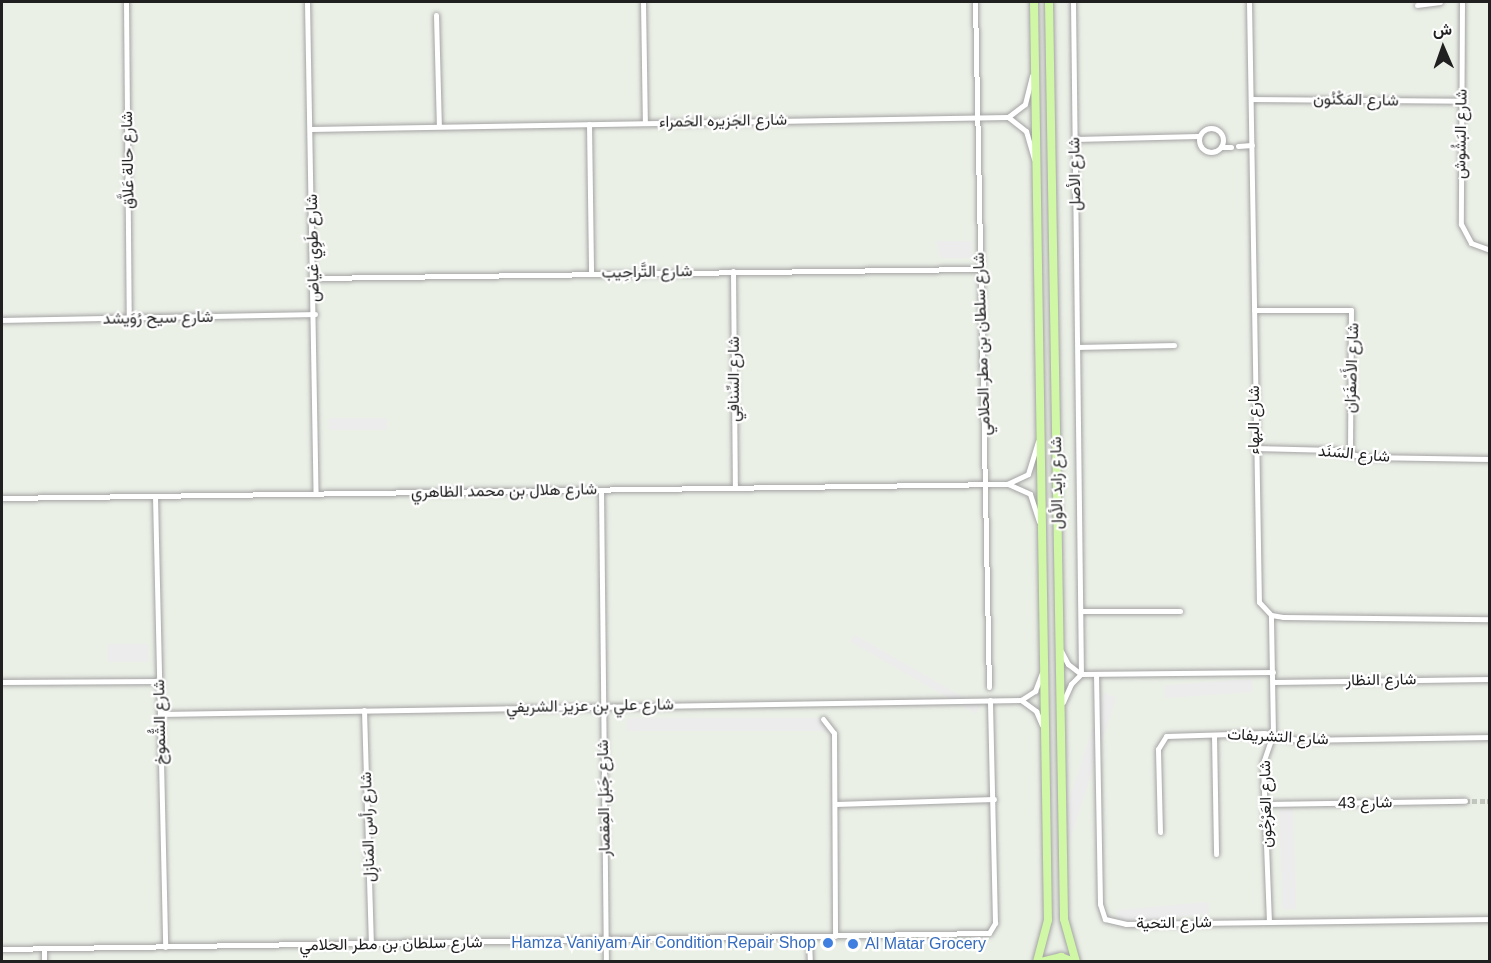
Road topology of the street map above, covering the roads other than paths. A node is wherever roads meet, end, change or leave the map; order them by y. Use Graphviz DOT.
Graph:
graph roads {
  1 [pos="126,2"];
  2 [pos="307,2"];
  3 [pos="643,2"];
  4 [pos="975,2"];
  5 [pos="1034,2"];
  6 [pos="1049,2"];
  7 [pos="1072,2"];
  8 [pos="1249,2"];
  9 [pos="1440,2"];
  10 [pos="1462,2"];
  11 [pos="1417,5"];
  12 [pos="436,15"];
  13 [pos="1035,62"];
  14 [pos="1251,99"];
  15 [pos="1461,101"];
  16 [pos="978,117"];
  17 [pos="1008,117"];
  18 [pos="645,123"];
  19 [pos="589,124"];
  20 [pos="439,126"];
  21 [pos="310,129"];
  22 [pos="1198,136"];
  23 [pos="1075,139"];
  24 [pos="1252,145"];
  25 [pos="1238,146"];
  26 [pos="1221,147"];
  27 [pos="1231,147"];
  28 [pos="1036,165"];
  29 [pos="1490,250"];
  30 [pos="980,269"];
  31 [pos="733,271"];
  32 [pos="591,274"];
  33 [pos="315,278"];
  34 [pos="1254,310"];
  35 [pos="315,314"];
  36 [pos="129,318"];
  37 [pos="2,320"];
  38 [pos="1174,345"];
  39 [pos="1078,347"];
  40 [pos="1040,433"];
  41 [pos="1254,448"];
  42 [pos="1350,453"];
  43 [pos="1490,459"];
  44 [pos="987,484"];
  45 [pos="1007,484"];
  46 [pos="735,488"];
  47 [pos="601,490"];
  48 [pos="316,494"];
  49 [pos="155,496"];
  50 [pos="2,498"];
  51 [pos="1042,536"];
  52 [pos="1180,611"];
  53 [pos="1081,612"];
  54 [pos="1271,615"];
  55 [pos="1490,619"];
  56 [pos="1060,649"];
  57 [pos="1044,660"];
  58 [pos="1273,672"];
  59 [pos="1081,674"];
  60 [pos="1096,674"];
  61 [pos="1490,679"];
  62 [pos="159,681"];
  63 [pos="2,682"];
  64 [pos="1273,682"];
  65 [pos="989,687"];
  66 [pos="990,700"];
  67 [pos="1021,700"];
  68 [pos="603,706"];
  69 [pos="1061,708"];
  70 [pos="364,710"];
  71 [pos="160,714"];
  72 [pos="823,718"];
  73 [pos="1273,734"];
  74 [pos="1214,735"];
  75 [pos="1045,737"];
  76 [pos="1490,737"];
  77 [pos="994,799"];
  78 [pos="1465,801"];
  79 [pos="835,804"];
  80 [pos="1265,804"];
  81 [pos="1160,832"];
  82 [pos="1216,854"];
  83 [pos="1490,919"];
  84 [pos="1269,922"];
  85 [pos="835,936"];
  86 [pos="809,937"];
  87 [pos="606,940"];
  88 [pos="371,944"];
  89 [pos="165,947"];
  90 [pos="44,948"];
  91 [pos="2,949"];
  92 [pos="44,962"];
  93 [pos="606,962"];
  94 [pos="810,962"];
  95 [pos="1039,962"];
  96 [pos="1075,962"];
  1 -- 36 [label="street, شارع حالة عَلاَّق"];
  2 -- 21 [label="street, شارع طَوِي غياض"];
  3 -- 18 [label="street"];
  4 -- 16 [label="street, شارع سلطان بن مطر الحلامي"];
  5 -- 13 [label="main road, شارع زايد الأول"];
  6 -- 56 [label="main road, شارع زايد الأول"];
  7 -- 23 [label="street, شارع الأصل"];
  8 -- 14 [label="street, شارع البهاء"];
  9 -- 11 [label="street"];
  10 -- 15 [label="street, شارع البَشُوش"];
  12 -- 20 [label="street"];
  13 -- 17 [label="street"];
  13 -- 28 [label="main road, شارع زايد الأول"];
  14 -- 15 [label="street, شارع المَكْنُون"];
  14 -- 24 [label="street, شارع البهاء"];
  15 -- 29 [label="street, شارع البَشُوش"];
  16 -- 17 [label="street, شارع الجَزيره الحَمراء"];
  16 -- 18 [label="street, شارع الجَزيره الحَمراء"];
  16 -- 30 [label="street, شارع سلطان بن مطر الحلامي"];
  17 -- 28 [label="street"];
  18 -- 19 [label="street, شارع الجَزيره الحَمراء"];
  19 -- 20 [label="street, شارع الجَزيره الحَمراء"];
  19 -- 32 [label="street"];
  20 -- 21 [label="street, شارع الجَزيره الحَمراء"];
  21 -- 33 [label="street, شارع طَوِي غياض"];
  22 -- 23 [label="street"];
  22 -- 26 [label="street"];
  22 -- 26 [label="street"];
  23 -- 39 [label="street, شارع الأصل"];
  24 -- 25 [label="street"];
  24 -- 34 [label="street, شارع البهاء"];
  26 -- 27 [label="street"];
  28 -- 40 [label="main road, شارع زايد الأول"];
  30 -- 31 [label="street, شارع التَّراحِيب"];
  30 -- 44 [label="street, شارع سلطان بن مطر الحلامي"];
  31 -- 32 [label="street, شارع التَّراحِيب"];
  31 -- 46 [label="street, شارع السِّنافِي"];
  32 -- 33 [label="street, شارع التَّراحِيب"];
  33 -- 35 [label="street, شارع طَوِي غياض"];
  34 -- 41 [label="street, شارع البهاء"];
  34 -- 42 [label="street, شارع الأَصْفَرَان"];
  35 -- 36 [label="street, شارع سيح رُوَيشد"];
  35 -- 48 [label="street, شارع طَوِي غياض"];
  36 -- 37 [label="street, شارع سيح رُوَيشد"];
  38 -- 39 [label="street"];
  39 -- 53 [label="street, شارع الأصل"];
  40 -- 45 [label="street"];
  40 -- 51 [label="main road, شارع زايد الأول"];
  41 -- 42 [label="street, شارع السَنَد"];
  41 -- 54 [label="street, شارع البهاء"];
  42 -- 43 [label="street, شارع السَنَد"];
  44 -- 45 [label="street, شارع هلال بن محمد الظاهري"];
  44 -- 46 [label="street, شارع هلال بن محمد الظاهري"];
  44 -- 65 [label="street, شارع سلطان بن مطر الحلامي"];
  45 -- 51 [label="street"];
  46 -- 47 [label="street, شارع هلال بن محمد الظاهري"];
  47 -- 48 [label="street, شارع هلال بن محمد الظاهري"];
  47 -- 68 [label="street, شارع جَبَل المِقصار"];
  48 -- 49 [label="street, شارع هلال بن محمد الظاهري"];
  49 -- 50 [label="street, شارع هلال بن محمد الظاهري"];
  49 -- 62 [label="street, شارع الشُّموخ"];
  51 -- 57 [label="main road, شارع زايد الأول"];
  52 -- 53 [label="street"];
  53 -- 59 [label="street, شارع الأصل"];
  54 -- 55 [label="street"];
  54 -- 58 [label="street, شارع العَرْجُون"];
  56 -- 59 [label="street"];
  56 -- 69 [label="main road, شارع زايد الأول"];
  57 -- 67 [label="street"];
  57 -- 75 [label="main road, شارع زايد الأول"];
  58 -- 60 [label="street"];
  58 -- 64 [label="street, شارع العَرْجُون"];
  59 -- 60 [label="street"];
  59 -- 69 [label="street"];
  60 -- 84 [label="street, شارع التحية"];
  61 -- 64 [label="street, شارع النظار"];
  62 -- 63 [label="street"];
  62 -- 71 [label="street, شارع الشُّموخ"];
  64 -- 73 [label="street, شارع العَرْجُون"];
  66 -- 67 [label="street, شارع علي بن عزيز الشريفي"];
  66 -- 68 [label="street, شارع علي بن عزيز الشريفي"];
  66 -- 77 [label="street, شارع سلطان بن مطر الحلامي"];
  67 -- 75 [label="street"];
  68 -- 70 [label="street, شارع علي بن عزيز الشريفي"];
  68 -- 87 [label="street, شارع جَبَل المِقصار"];
  69 -- 96 [label="main road, شارع زايد الأول"];
  70 -- 71 [label="street, شارع علي بن عزيز الشريفي"];
  70 -- 88 [label="street, شارع رأس المَنازِل"];
  71 -- 89 [label="street, شارع الشُّموخ"];
  72 -- 79 [label="street"];
  73 -- 74 [label="street, شارع التشريفات"];
  73 -- 76 [label="street, شارع التشريفات"];
  73 -- 80 [label="street, شارع العَرْجُون"];
  74 -- 81 [label="street, شارع التشريفات"];
  74 -- 82 [label="street"];
  75 -- 95 [label="main road, شارع زايد الأول"];
  77 -- 79 [label="street"];
  77 -- 85 [label="street, شارع سلطان بن مطر الحلامي"];
  78 -- 80 [label="street, شارع 43"];
  79 -- 85 [label="street"];
  80 -- 84 [label="street, شارع العَرْجُون"];
  83 -- 84 [label="street, شارع التحية"];
  85 -- 86 [label="street, شارع سلطان بن مطر الحلامي"];
  86 -- 87 [label="street, شارع سلطان بن مطر الحلامي"];
  86 -- 94 [label="street"];
  87 -- 88 [label="street, شارع سلطان بن مطر الحلامي"];
  87 -- 93 [label="street, شارع جَبَل المِقصار"];
  88 -- 89 [label="street, شارع سلطان بن مطر الحلامي"];
  89 -- 90 [label="street, شارع سلطان بن مطر الحلامي"];
  90 -- 91 [label="street, شارع سلطان بن مطر الحلامي"];
  90 -- 92 [label="street"];
  95 -- 96 [label="main road"];
}
